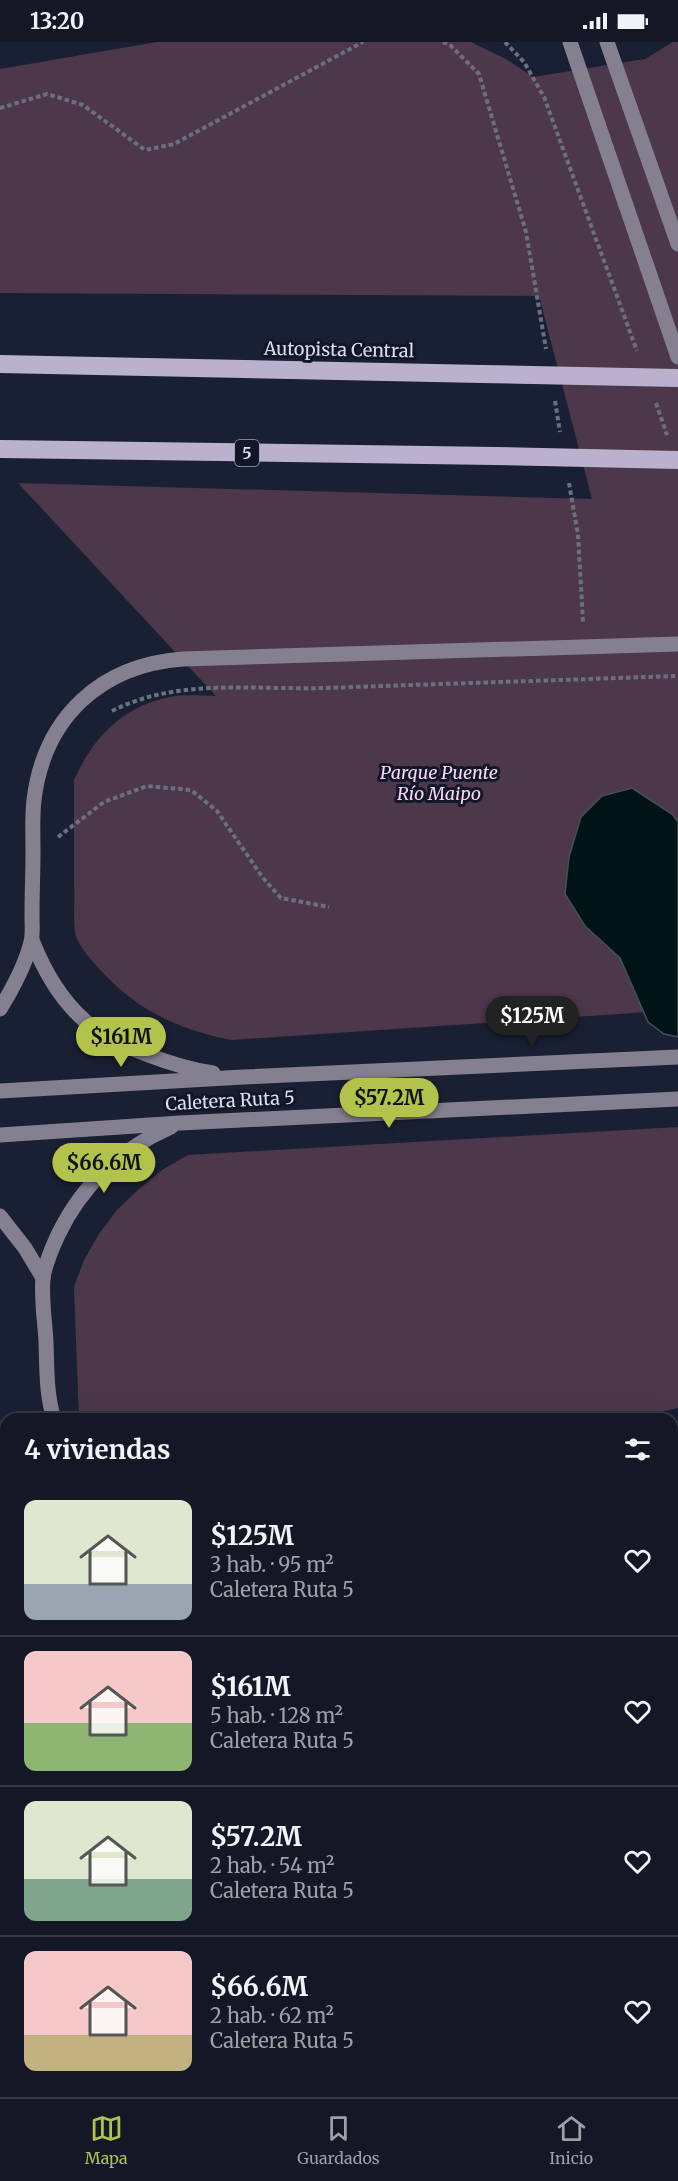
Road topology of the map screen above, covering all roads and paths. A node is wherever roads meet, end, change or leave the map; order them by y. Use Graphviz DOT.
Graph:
graph roads {
  1 [pos="363,42"];
  2 [pos="443,42"];
  3 [pos="505,42"];
  4 [pos="570,42"];
  5 [pos="607,42"];
  6 [pos="0,108"];
  7 [pos="678,244"];
  8 [pos="638,353"];
  9 [pos="678,357"];
  10 [pos="548,360"];
  11 [pos="0,364"];
  12 [pos="678,378"];
  13 [pos="554,395"];
  14 [pos="654,398"];
  15 [pos="562,442"];
  16 [pos="670,442"];
  17 [pos="0,449"];
  18 [pos="678,460"];
  19 [pos="568,477"];
  20 [pos="678,644"];
  21 [pos="584,648"];
  22 [pos="678,676"];
  23 [pos="102,716"];
  24 [pos="56,826"];
  25 [pos="58,837"];
  26 [pos="33,839"];
  27 [pos="329,907"];
  28 [pos="32,940"];
  29 [pos="0,1009"];
  30 [pos="678,1057"];
  31 [pos="243,1077"];
  32 [pos="0,1091"];
  33 [pos="678,1099"];
  34 [pos="180,1123"];
  35 [pos="0,1135"];
  36 [pos="0,1216"];
  37 [pos="43,1278"];
  38 [pos="53,1413"];
  1 -- 6 [label="path"];
  2 -- 10 [label="path"];
  3 -- 8 [label="path"];
  4 -- 9 [label="main road"];
  5 -- 7 [label="main road"];
  11 -- 12 [label="highway, Autopista Central, bridge"];
  13 -- 15 [label="path"];
  14 -- 16 [label="path"];
  17 -- 18 [label="highway, 5, bridge"];
  19 -- 21 [label="path"];
  20 -- 21 [label="main road"];
  21 -- 26 [label="main road"];
  22 -- 23 [label="path"];
  24 -- 25 [label="path"];
  25 -- 26 [label="path"];
  25 -- 27 [label="path"];
  26 -- 28 [label="main road"];
  28 -- 29 [label="main road"];
  28 -- 31 [label="main road"];
  30 -- 31 [label="main road, Caletera Ruta 5"];
  31 -- 32 [label="main road, Caletera Ruta 5"];
  33 -- 34 [label="main road, Caletera Ruta 5"];
  34 -- 35 [label="main road, Caletera Ruta 5"];
  34 -- 37 [label="main road"];
  36 -- 37 [label="main road"];
  37 -- 38 [label="main road"];
}
